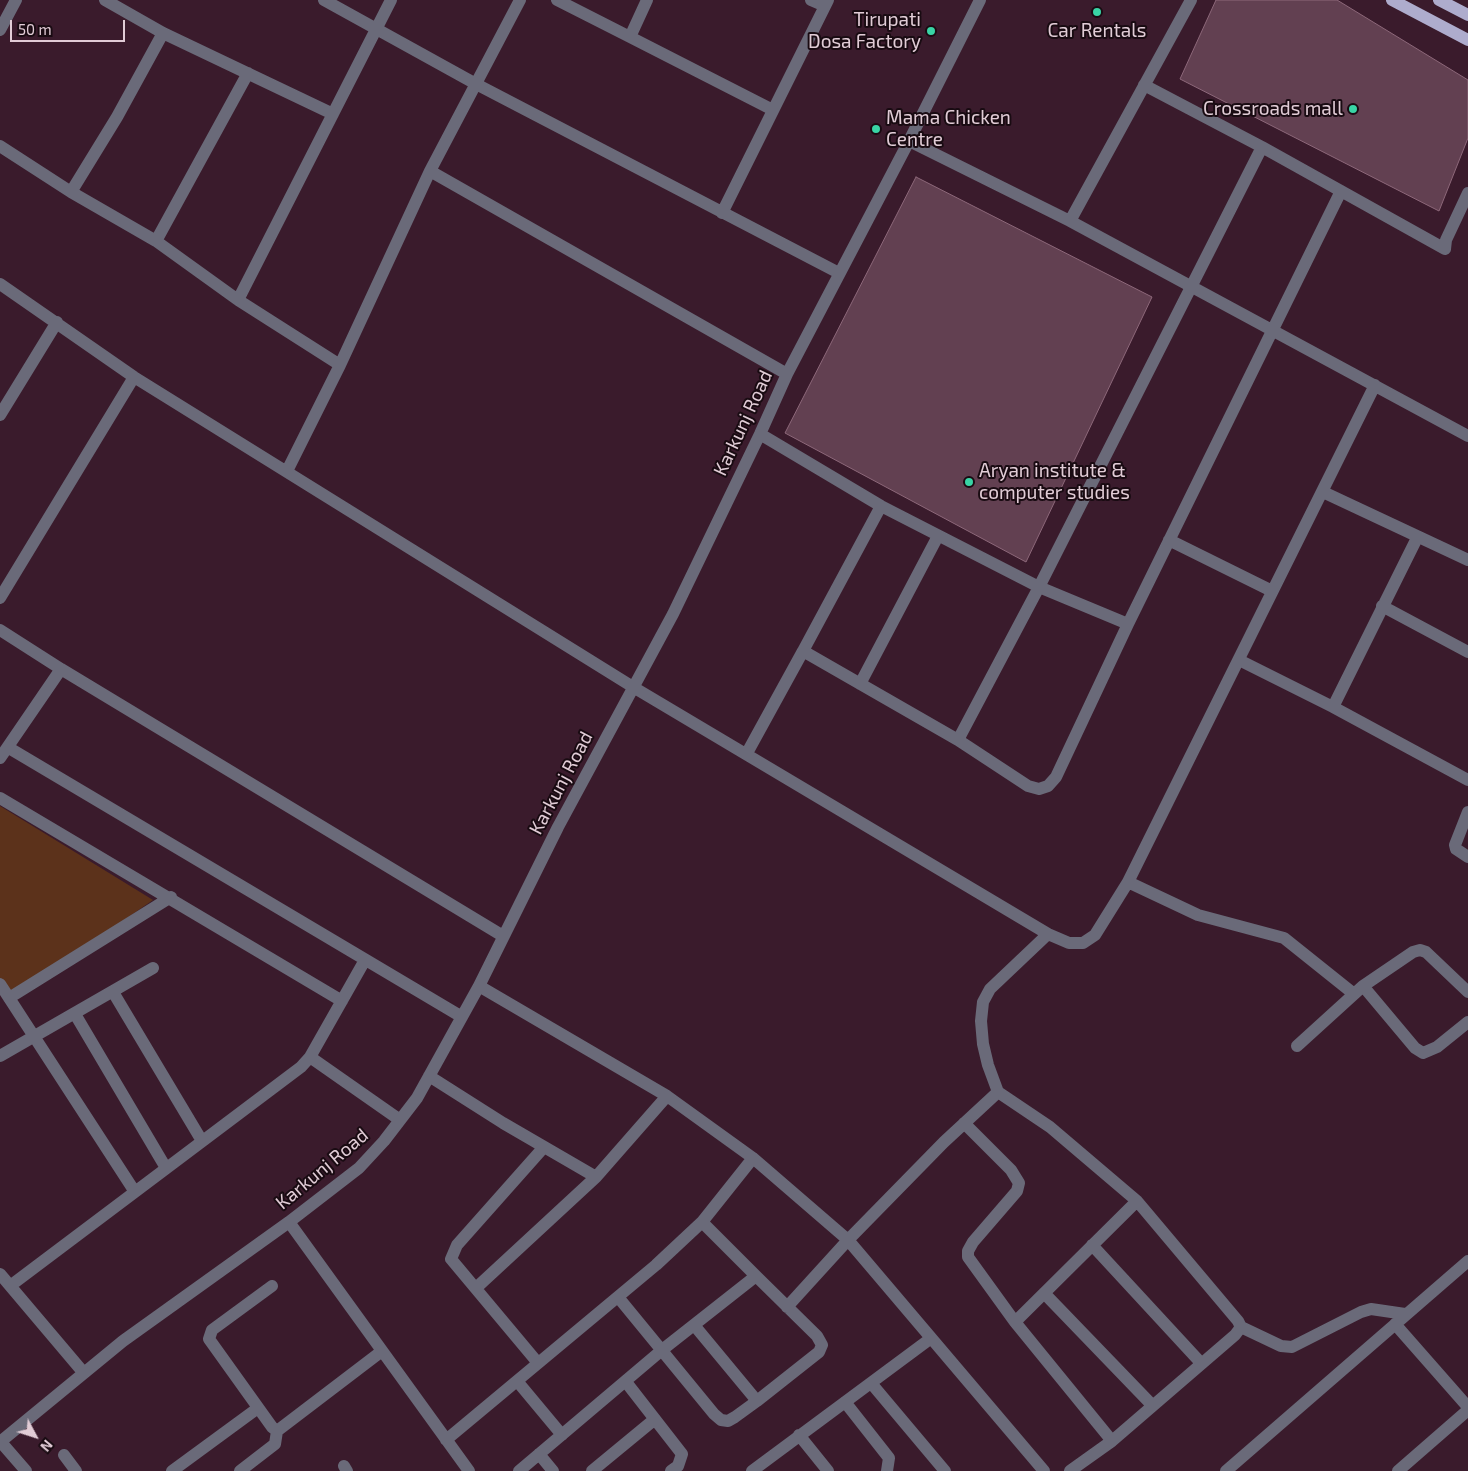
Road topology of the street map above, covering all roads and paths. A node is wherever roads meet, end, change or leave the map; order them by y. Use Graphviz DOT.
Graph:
graph roads {
  1 [pos="16,0"];
  2 [pos="105,0"];
  3 [pos="324,0"];
  4 [pos="391,0"];
  5 [pos="520,0"];
  6 [pos="556,0"];
  7 [pos="647,0"];
  8 [pos="811,0"];
  9 [pos="980,0"];
  10 [pos="1191,0"];
  11 [pos="1392,0"];
  12 [pos="1439,0"];
  13 [pos="826,3"];
  14 [pos="1468,15"];
  15 [pos="377,28"];
  16 [pos="0,30"];
  17 [pos="163,33"];
  18 [pos="630,37"];
  19 [pos="1468,40"];
  20 [pos="248,73"];
  21 [pos="476,84"];
  22 [pos="1144,85"];
  23 [pos="773,110"];
  24 [pos="333,114"];
  25 [pos="909,141"];
  26 [pos="0,146"];
  27 [pos="1262,147"];
  28 [pos="430,171"];
  29 [pos="72,192"];
  30 [pos="1341,192"];
  31 [pos="1468,193"];
  32 [pos="722,213"];
  33 [pos="1070,221"];
  34 [pos="156,241"];
  35 [pos="839,273"];
  36 [pos="0,284"];
  37 [pos="1191,288"];
  38 [pos="238,300"];
  39 [pos="57,322"];
  40 [pos="1274,331"];
  41 [pos="340,366"];
  42 [pos="786,374"];
  43 [pos="134,377"];
  44 [pos="1375,385"];
  45 [pos="1,410"];
  46 [pos="760,434"];
  47 [pos="1467,434"];
  48 [pos="287,471"];
  49 [pos="1323,492"];
  50 [pos="881,506"];
  51 [pos="938,536"];
  52 [pos="1417,538"];
  53 [pos="1169,540"];
  54 [pos="1468,560"];
  55 [pos="1039,586"];
  56 [pos="1272,591"];
  57 [pos="0,598"];
  58 [pos="1382,606"];
  59 [pos="1128,624"];
  60 [pos="0,630"];
  61 [pos="803,651"];
  62 [pos="1468,652"];
  63 [pos="1240,660"];
  64 [pos="61,669"];
  65 [pos="860,684"];
  66 [pos="633,687"];
  67 [pos="1333,707"];
  68 [pos="958,740"];
  69 [pos="9,748"];
  70 [pos="747,753"];
  71 [pos="0,758"];
  72 [pos="1468,780"];
  73 [pos="0,798"];
  74 [pos="1468,812"];
  75 [pos="1468,857"];
  76 [pos="1128,882"];
  77 [pos="171,897"];
  78 [pos="1048,934"];
  79 [pos="502,936"];
  80 [pos="365,960"];
  81 [pos="153,968"];
  82 [pos="0,984"];
  83 [pos="479,986"];
  84 [pos="1358,990"];
  85 [pos="113,992"];
  86 [pos="1468,992"];
  87 [pos="9,998"];
  88 [pos="342,1001"];
  89 [pos="75,1014"];
  90 [pos="462,1017"];
  91 [pos="1468,1022"];
  92 [pos="33,1036"];
  93 [pos="1297,1046"];
  94 [pos="0,1056"];
  95 [pos="310,1057"];
  96 [pos="429,1076"];
  97 [pos="998,1092"];
  98 [pos="667,1096"];
  99 [pos="400,1120"];
  100 [pos="964,1123"];
  101 [pos="202,1141"];
  102 [pos="544,1147"];
  103 [pos="753,1158"];
  104 [pos="166,1168"];
  105 [pos="596,1177"];
  106 [pos="135,1192"];
  107 [pos="1136,1201"];
  108 [pos="289,1222"];
  109 [pos="702,1222"];
  110 [pos="848,1240"];
  111 [pos="1092,1246"];
  112 [pos="1468,1261"];
  113 [pos="0,1274"];
  114 [pos="756,1276"];
  115 [pos="10,1286"];
  116 [pos="272,1286"];
  117 [pos="476,1288"];
  118 [pos="1044,1293"];
  119 [pos="618,1298"];
  120 [pos="787,1307"];
  121 [pos="1405,1314"];
  122 [pos="1015,1322"];
  123 [pos="1395,1324"];
  124 [pos="694,1325"];
  125 [pos="1241,1327"];
  126 [pos="930,1339"];
  127 [pos="662,1350"];
  128 [pos="382,1351"];
  129 [pos="538,1363"];
  130 [pos="1201,1363"];
  131 [pos="84,1372"];
  132 [pos="517,1381"];
  133 [pos="626,1382"];
  134 [pos="871,1383"];
  135 [pos="757,1401"];
  136 [pos="845,1402"];
  137 [pos="1152,1405"];
  138 [pos="258,1408"];
  139 [pos="1468,1408"];
  140 [pos="655,1419"];
  141 [pos="278,1431"];
  142 [pos="562,1435"];
  143 [pos="799,1435"];
  144 [pos="446,1440"];
  145 [pos="1112,1441"];
  146 [pos="0,1442"];
  147 [pos="539,1454"];
  148 [pos="64,1455"];
  149 [pos="26,1471"];
  150 [pos="76,1471"];
  151 [pos="172,1471"];
  152 [pos="240,1471"];
  153 [pos="469,1471"];
  154 [pos="518,1471"];
  155 [pos="553,1471"];
  156 [pos="592,1471"];
  157 [pos="671,1471"];
  158 [pos="752,1471"];
  159 [pos="828,1471"];
  160 [pos="887,1471"];
  161 [pos="945,1471"];
  162 [pos="1044,1471"];
  163 [pos="1071,1471"];
  164 [pos="1226,1471"];
  165 [pos="1398,1471"];
  1 -- 16 [label="street"];
  2 -- 17 [label="street"];
  3 -- 15 [label="street"];
  4 -- 15 [label="street"];
  5 -- 21 [label="street"];
  6 -- 18 [label="street"];
  7 -- 18 [label="street"];
  8 -- 13 [label="street"];
  9 -- 25 [label="street, Karkunj Road"];
  10 -- 22 [label="street"];
  11 -- 19 [label="main road"];
  12 -- 14 [label="main road"];
  13 -- 23 [label="street"];
  15 -- 21 [label="street"];
  15 -- 24 [label="street"];
  17 -- 20 [label="street"];
  17 -- 29 [label="street"];
  18 -- 23 [label="street"];
  20 -- 24 [label="street"];
  20 -- 34 [label="street"];
  21 -- 28 [label="street"];
  21 -- 32 [label="street"];
  22 -- 27 [label="street"];
  22 -- 33 [label="street"];
  23 -- 32 [label="street"];
  24 -- 38 [label="street"];
  25 -- 33 [label="street"];
  25 -- 35 [label="street, Karkunj Road"];
  26 -- 29 [label="street"];
  27 -- 30 [label="street"];
  27 -- 37 [label="street"];
  28 -- 41 [label="street"];
  28 -- 42 [label="street"];
  29 -- 34 [label="street"];
  30 -- 31 [label="street"];
  30 -- 40 [label="street"];
  32 -- 35 [label="street"];
  33 -- 37 [label="street"];
  34 -- 38 [label="street"];
  35 -- 42 [label="street, Karkunj Road"];
  36 -- 39 [label="street"];
  37 -- 40 [label="street"];
  37 -- 55 [label="street"];
  38 -- 41 [label="street"];
  39 -- 43 [label="street"];
  39 -- 45 [label="street"];
  40 -- 44 [label="street"];
  40 -- 53 [label="street"];
  41 -- 48 [label="street"];
  42 -- 46 [label="street, Karkunj Road"];
  43 -- 48 [label="street"];
  43 -- 57 [label="street"];
  44 -- 47 [label="street"];
  44 -- 49 [label="street"];
  46 -- 50 [label="street"];
  46 -- 66 [label="street, Karkunj Road"];
  48 -- 66 [label="street"];
  49 -- 52 [label="street"];
  49 -- 56 [label="street"];
  50 -- 51 [label="street"];
  50 -- 61 [label="street"];
  51 -- 55 [label="street"];
  51 -- 65 [label="street"];
  52 -- 54 [label="street"];
  52 -- 58 [label="street"];
  53 -- 56 [label="street"];
  53 -- 59 [label="street"];
  55 -- 59 [label="street"];
  55 -- 68 [label="street"];
  56 -- 63 [label="street"];
  58 -- 62 [label="street"];
  58 -- 67 [label="street"];
  59 -- 68 [label="street"];
  60 -- 64 [label="street"];
  61 -- 65 [label="street"];
  61 -- 70 [label="street"];
  63 -- 67 [label="street"];
  63 -- 76 [label="street"];
  64 -- 69 [label="street"];
  64 -- 79 [label="street"];
  65 -- 68 [label="street"];
  66 -- 70 [label="street"];
  66 -- 79 [label="street, Karkunj Road"];
  67 -- 72 [label="street"];
  69 -- 71 [label="street"];
  69 -- 80 [label="street"];
  70 -- 78 [label="street"];
  73 -- 77 [label="street"];
  74 -- 75 [label="street"];
  76 -- 78 [label="street"];
  76 -- 84 [label="street"];
  77 -- 87 [label="street"];
  77 -- 88 [label="street"];
  78 -- 97 [label="street"];
  79 -- 83 [label="street, Karkunj Road"];
  80 -- 88 [label="street"];
  80 -- 90 [label="street"];
  81 -- 85 [label="street"];
  82 -- 87 [label="street"];
  83 -- 90 [label="street, Karkunj Road"];
  83 -- 98 [label="street"];
  84 -- 86 [label="street"];
  84 -- 91 [label="street"];
  84 -- 93 [label="street"];
  85 -- 89 [label="street"];
  85 -- 101 [label="street"];
  87 -- 92 [label="street"];
  88 -- 95 [label="street"];
  89 -- 92 [label="street"];
  89 -- 104 [label="street"];
  90 -- 96 [label="street, Karkunj Road"];
  92 -- 94 [label="street"];
  92 -- 106 [label="street"];
  95 -- 99 [label="street"];
  95 -- 101 [label="street"];
  96 -- 99 [label="street, Karkunj Road"];
  96 -- 102 [label="street"];
  97 -- 100 [label="street"];
  97 -- 107 [label="street"];
  98 -- 103 [label="street"];
  98 -- 105 [label="street"];
  99 -- 108 [label="street, Karkunj Road"];
  100 -- 110 [label="street"];
  100 -- 122 [label="street"];
  101 -- 104 [label="street"];
  102 -- 105 [label="street"];
  102 -- 117 [label="street"];
  103 -- 109 [label="street"];
  103 -- 110 [label="street"];
  104 -- 106 [label="street"];
  105 -- 117 [label="street"];
  106 -- 115 [label="street"];
  107 -- 111 [label="street"];
  107 -- 125 [label="street"];
  108 -- 128 [label="street"];
  108 -- 131 [label="street, Karkunj Road"];
  109 -- 114 [label="street"];
  109 -- 119 [label="street"];
  110 -- 120 [label="street"];
  110 -- 126 [label="street"];
  111 -- 118 [label="street"];
  111 -- 130 [label="street"];
  112 -- 121 [label="street"];
  113 -- 115 [label="street"];
  114 -- 120 [label="street"];
  114 -- 124 [label="street"];
  115 -- 131 [label="street"];
  116 -- 138 [label="street"];
  117 -- 129 [label="street"];
  118 -- 122 [label="street"];
  118 -- 137 [label="street"];
  119 -- 127 [label="street"];
  119 -- 129 [label="street"];
  120 -- 135 [label="street"];
  121 -- 123 [label="street"];
  121 -- 125 [label="street"];
  122 -- 145 [label="street"];
  123 -- 139 [label="street"];
  123 -- 164 [label="street"];
  124 -- 127 [label="street"];
  124 -- 135 [label="street"];
  125 -- 130 [label="street"];
  126 -- 134 [label="street"];
  126 -- 162 [label="street"];
  127 -- 133 [label="street"];
  127 -- 135 [label="street"];
  128 -- 141 [label="street"];
  128 -- 144 [label="street"];
  129 -- 132 [label="street"];
  130 -- 137 [label="street"];
  131 -- 146 [label="street, Karkunj Road"];
  132 -- 142 [label="street"];
  132 -- 144 [label="street"];
  133 -- 140 [label="street"];
  133 -- 142 [label="street"];
  134 -- 136 [label="street"];
  134 -- 161 [label="street"];
  136 -- 143 [label="street"];
  136 -- 160 [label="street"];
  137 -- 145 [label="street"];
  138 -- 141 [label="street"];
  138 -- 151 [label="street"];
  139 -- 165 [label="street"];
  140 -- 156 [label="street"];
  140 -- 157 [label="street"];
  141 -- 152 [label="street"];
  142 -- 147 [label="street"];
  143 -- 158 [label="street"];
  143 -- 159 [label="street"];
  144 -- 153 [label="street"];
  145 -- 163 [label="street"];
  146 -- 149 [label="street"];
  147 -- 154 [label="street"];
  147 -- 155 [label="street"];
  148 -- 150 [label="street"];
}
